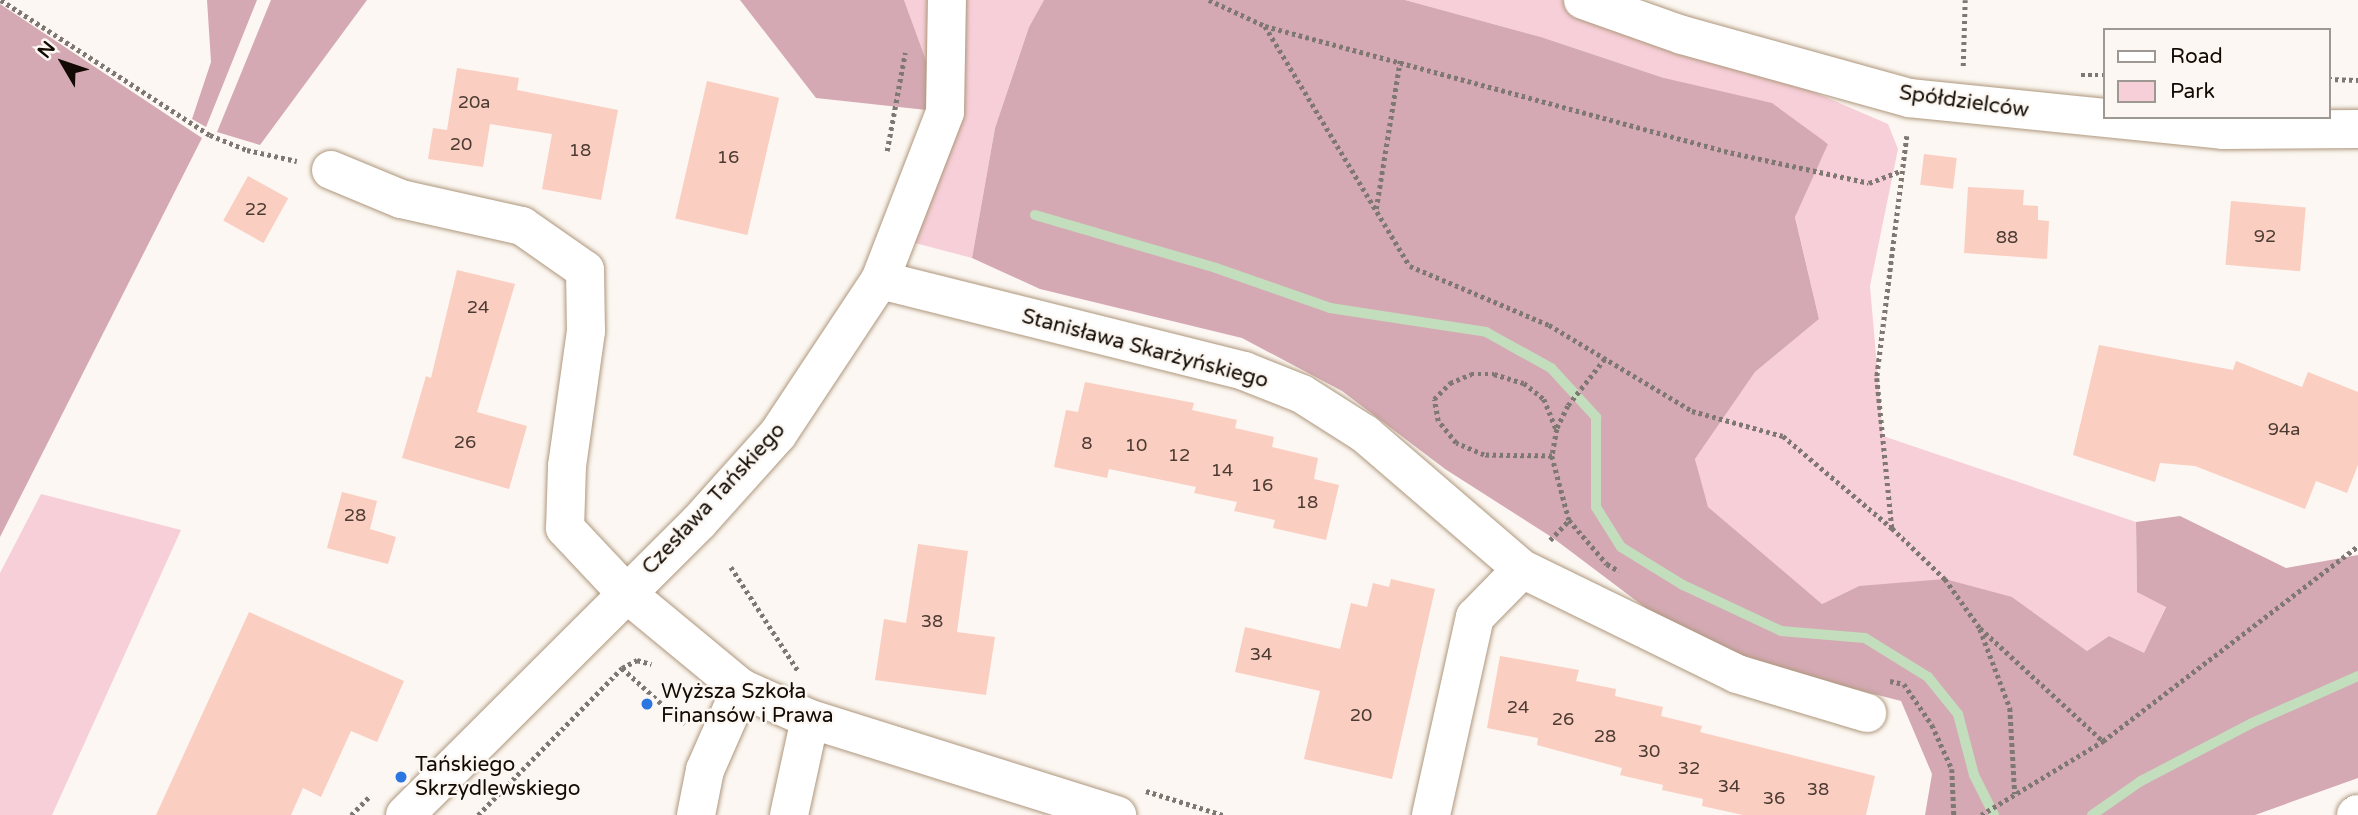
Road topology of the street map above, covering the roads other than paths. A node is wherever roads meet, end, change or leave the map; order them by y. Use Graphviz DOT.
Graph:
graph roads {
  1 [pos="947,0"];
  2 [pos="1583,0"];
  3 [pos="2102,118"];
  4 [pos="2108,119"];
  5 [pos="2358,129"];
  6 [pos="331,170"];
  7 [pos="880,280"];
  8 [pos="1522,569"];
  9 [pos="626,593"];
  10 [pos="741,688"];
  11 [pos="808,701"];
  12 [pos="1867,713"];
  13 [pos="1124,801"];
  14 [pos="405,815"];
  15 [pos="696,815"];
  16 [pos="789,815"];
  17 [pos="1431,815"];
  1 -- 7 [label="street, Czesława Tańskiego"];
  2 -- 3 [label="street, Spółdzielców"];
  4 -- 5 [label="street, Spółdzielców"];
  6 -- 9 [label="street"];
  7 -- 8 [label="street, Stanisława Skarżyńskiego"];
  7 -- 9 [label="street, Czesława Tańskiego"];
  8 -- 12 [label="street, Stanisława Skarżyńskiego"];
  8 -- 17 [label="street"];
  9 -- 10 [label="street"];
  9 -- 14 [label="street, Czesława Tańskiego"];
  10 -- 11 [label="street"];
  10 -- 15 [label="street"];
  11 -- 13 [label="street"];
  11 -- 16 [label="street"];
}
